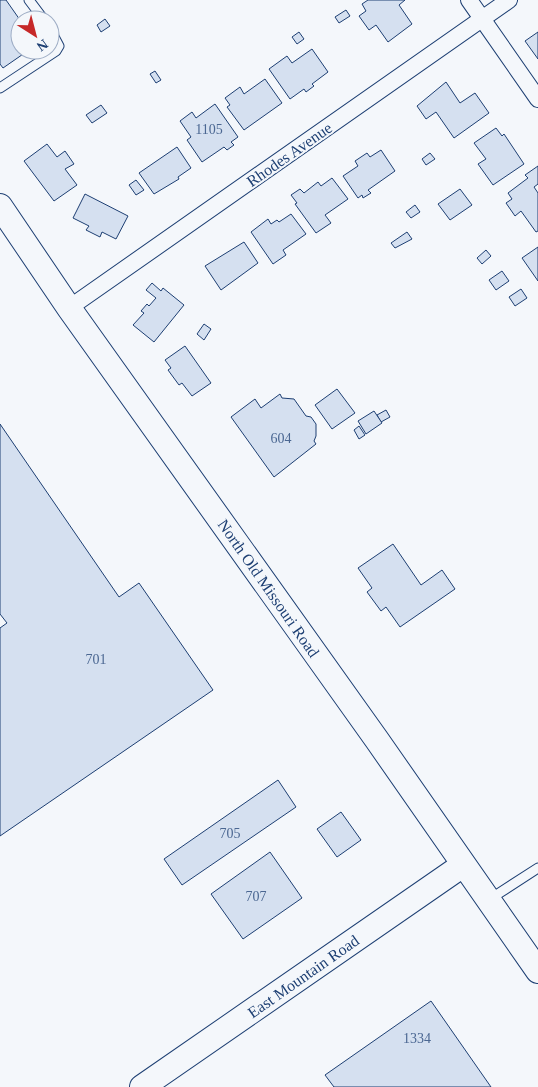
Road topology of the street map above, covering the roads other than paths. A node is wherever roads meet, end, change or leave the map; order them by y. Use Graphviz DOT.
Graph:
graph roads {
  1 [pos="469,0"];
  2 [pos="509,0"];
  3 [pos="482,19"];
  4 [pos="42,60"];
  5 [pos="0,88"];
  6 [pos="538,99"];
  7 [pos="0,206"];
  8 [pos="69,308"];
  9 [pos="463,865"];
  10 [pos="538,868"];
  11 [pos="488,901"];
  12 [pos="538,970"];
  13 [pos="155,1081"];
  1 -- 3 [label="street"];
  2 -- 3 [label="street, Rhodes Avenue"];
  3 -- 6 [label="street"];
  3 -- 8 [label="street, Rhodes Avenue"];
  4 -- 5 [label="lane"];
  7 -- 8 [label="main road, North Old Missouri Road"];
  8 -- 9 [label="main road, North Old Missouri Road"];
  9 -- 11 [label="main road, North Old Missouri Road"];
  9 -- 13 [label="main road, East Mountain Road"];
  10 -- 11 [label="lane"];
  11 -- 12 [label="main road, North Old Missouri Road"];
}
